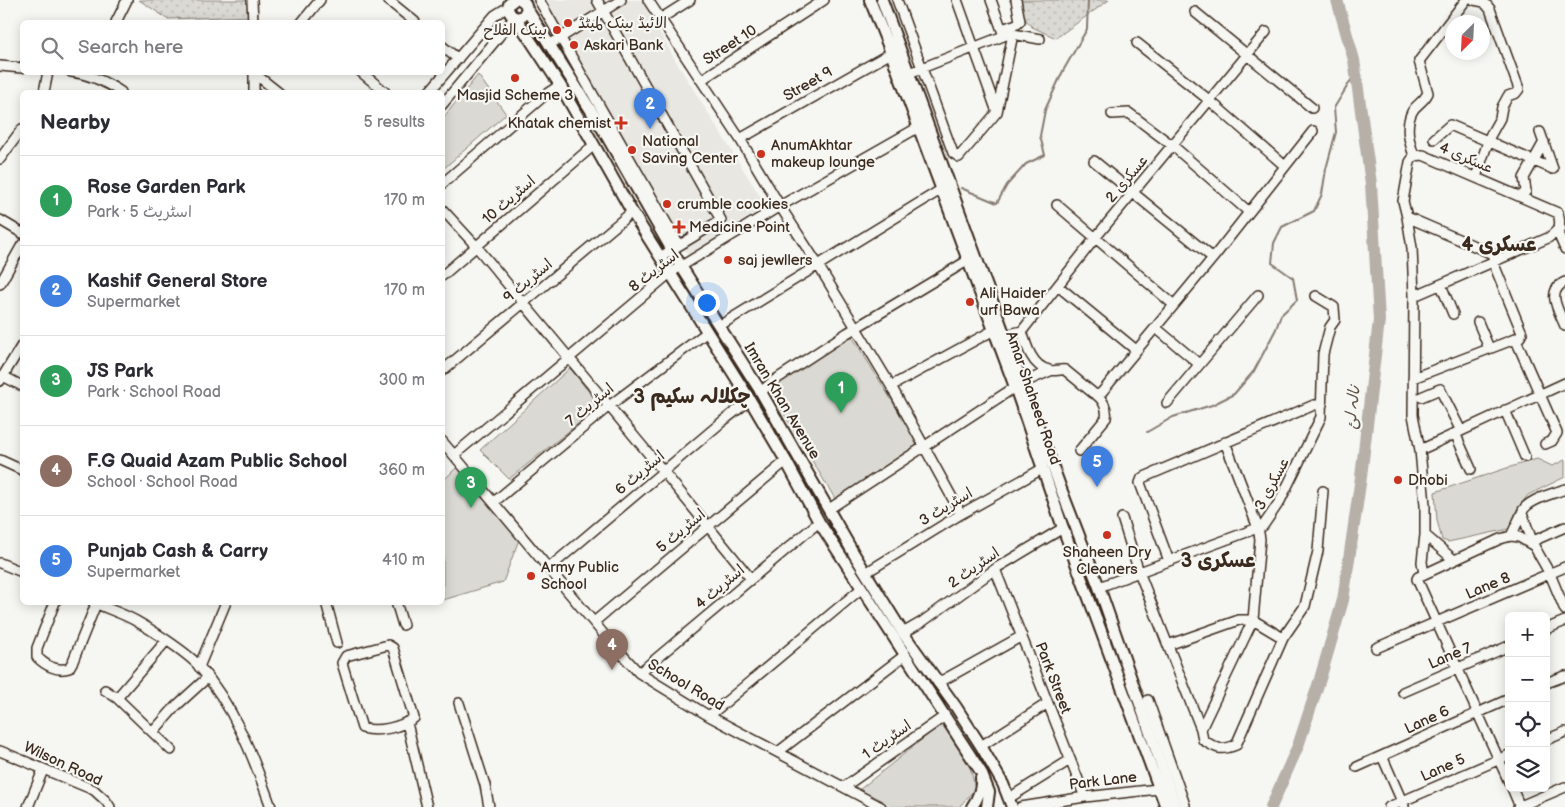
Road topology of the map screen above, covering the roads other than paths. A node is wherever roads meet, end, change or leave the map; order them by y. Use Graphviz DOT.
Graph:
graph roads {
  1 [pos="127,0"];
  2 [pos="252,0"];
  3 [pos="320,0"];
  4 [pos="388,0"];
  5 [pos="539,0"];
  6 [pos="597,0"];
  7 [pos="621,0"];
  8 [pos="648,0"];
  9 [pos="690,0"];
  10 [pos="824,0"];
  11 [pos="870,0"];
  12 [pos="882,0"];
  13 [pos="898,0"];
  14 [pos="957,0"];
  15 [pos="991,0"];
  16 [pos="1016,0"];
  17 [pos="1466,0"];
  18 [pos="1474,0"];
  19 [pos="508,3"];
  20 [pos="526,4"];
  21 [pos="603,11"];
  22 [pos="1194,12"];
  23 [pos="515,17"];
  24 [pos="660,18"];
  25 [pos="117,20"];
  26 [pos="253,20"];
  27 [pos="304,20"];
  28 [pos="413,20"];
  29 [pos="1266,32"];
  30 [pos="1003,33"];
  31 [pos="1014,34"];
  32 [pos="561,38"];
  33 [pos="1040,39"];
  34 [pos="1137,42"];
  35 [pos="549,45"];
  36 [pos="974,47"];
  37 [pos="445,48"];
  38 [pos="891,53"];
  39 [pos="1248,55"];
  40 [pos="458,59"];
  41 [pos="0,66"];
  42 [pos="20,68"];
  43 [pos="921,68"];
  44 [pos="909,73"];
  45 [pos="445,74"];
  46 [pos="47,75"];
  47 [pos="90,75"];
  48 [pos="258,75"];
  49 [pos="259,75"];
  50 [pos="365,75"];
  51 [pos="444,75"];
  52 [pos="701,80"];
  53 [pos="560,85"];
  54 [pos="254,89"];
  55 [pos="44,90"];
  56 [pos="118,90"];
  57 [pos="276,90"];
  58 [pos="383,90"];
  59 [pos="431,90"];
  60 [pos="1209,100"];
  61 [pos="445,101"];
  62 [pos="1312,108"];
  63 [pos="997,112"];
  64 [pos="1112,114"];
  65 [pos="923,125"];
  66 [pos="1313,131"];
  67 [pos="1540,132"];
  68 [pos="20,133"];
  69 [pos="740,139"];
  70 [pos="1434,139"];
  71 [pos="1489,142"];
  72 [pos="1544,142"];
  73 [pos="594,145"];
  74 [pos="1172,146"];
  75 [pos="1414,156"];
  76 [pos="0,158"];
  77 [pos="1094,161"];
  78 [pos="1534,161"];
  79 [pos="1285,166"];
  80 [pos="1476,177"];
  81 [pos="445,181"];
  82 [pos="942,189"];
  83 [pos="1133,193"];
  84 [pos="1521,197"];
  85 [pos="1057,205"];
  86 [pos="780,206"];
  87 [pos="445,212"];
  88 [pos="632,212"];
  89 [pos="1249,212"];
  90 [pos="1562,214"];
  91 [pos="1407,216"];
  92 [pos="0,220"];
  93 [pos="1561,229"];
  94 [pos="20,232"];
  95 [pos="1096,237"];
  96 [pos="476,246"];
  97 [pos="675,247"];
  98 [pos="20,249"];
  99 [pos="1565,249"];
  100 [pos="660,256"];
  101 [pos="1214,258"];
  102 [pos="1498,260"];
  103 [pos="967,261"];
  104 [pos="818,265"];
  105 [pos="681,266"];
  106 [pos="445,273"];
  107 [pos="670,273"];
  108 [pos="1565,282"];
  109 [pos="0,284"];
  110 [pos="1441,285"];
  111 [pos="1058,286"];
  112 [pos="1258,296"];
  113 [pos="1316,296"];
  114 [pos="1414,296"];
  115 [pos="523,303"];
  116 [pos="1174,305"];
  117 [pos="1453,314"];
  118 [pos="1478,322"];
  119 [pos="719,326"];
  120 [pos="1565,326"];
  121 [pos="1156,328"];
  122 [pos="856,329"];
  123 [pos="994,330"];
  124 [pos="1022,331"];
  125 [pos="706,333"];
  126 [pos="1005,335"];
  127 [pos="1515,338"];
  128 [pos="20,348"];
  129 [pos="1489,348"];
  130 [pos="1136,350"];
  131 [pos="569,358"];
  132 [pos="1199,364"];
  133 [pos="445,368"];
  134 [pos="1050,371"];
  135 [pos="1413,378"];
  136 [pos="2,379"];
  137 [pos="1565,383"];
  138 [pos="20,385"];
  139 [pos="1019,385"];
  140 [pos="891,386"];
  141 [pos="761,392"];
  142 [pos="1541,394"];
  143 [pos="1098,395"];
  144 [pos="1421,397"];
  145 [pos="750,400"];
  146 [pos="1166,404"];
  147 [pos="1322,405"];
  148 [pos="609,406"];
  149 [pos="1505,410"];
  150 [pos="1300,411"];
  151 [pos="1316,427"];
  152 [pos="1458,432"];
  153 [pos="1561,434"];
  154 [pos="1225,442"];
  155 [pos="445,444"];
  156 [pos="1545,444"];
  157 [pos="925,446"];
  158 [pos="1420,450"];
  159 [pos="1079,451"];
  160 [pos="454,455"];
  161 [pos="1524,457"];
  162 [pos="0,460"];
  163 [pos="786,461"];
  164 [pos="20,469"];
  165 [pos="1042,469"];
  166 [pos="1471,469"];
  167 [pos="664,471"];
  168 [pos="1061,489"];
  169 [pos="1565,489"];
  170 [pos="1324,491"];
  171 [pos="1051,494"];
  172 [pos="494,502"];
  173 [pos="829,509"];
  174 [pos="961,514"];
  175 [pos="1522,514"];
  176 [pos="1122,518"];
  177 [pos="819,522"];
  178 [pos="708,526"];
  179 [pos="1565,527"];
  180 [pos="1063,528"];
  181 [pos="1258,528"];
  182 [pos="1425,535"];
  183 [pos="1511,536"];
  184 [pos="1534,544"];
  185 [pos="1454,560"];
  186 [pos="1169,561"];
  187 [pos="0,563"];
  188 [pos="1565,567"];
  189 [pos="549,568"];
  190 [pos="995,569"];
  191 [pos="20,571"];
  192 [pos="867,572"];
  193 [pos="1139,572"];
  194 [pos="1424,574"];
  195 [pos="1550,574"];
  196 [pos="751,579"];
  197 [pos="1099,586"];
  198 [pos="862,588"];
  199 [pos="54,605"];
  200 [pos="94,605"];
  201 [pos="100,605"];
  202 [pos="225,605"];
  203 [pos="327,605"];
  204 [pos="397,605"];
  205 [pos="1565,610"];
  206 [pos="1253,620"];
  207 [pos="1565,621"];
  208 [pos="594,622"];
  209 [pos="1436,623"];
  210 [pos="403,625"];
  211 [pos="1550,627"];
  212 [pos="903,633"];
  213 [pos="1022,636"];
  214 [pos="1283,638"];
  215 [pos="166,640"];
  216 [pos="338,643"];
  217 [pos="1168,644"];
  218 [pos="1376,648"];
  219 [pos="1505,648"];
  220 [pos="905,656"];
  221 [pos="199,666"];
  222 [pos="1457,669"];
  223 [pos="639,673"];
  224 [pos="1565,676"];
  225 [pos="208,677"];
  226 [pos="1550,682"];
  227 [pos="938,683"];
  228 [pos="105,690"];
  229 [pos="1403,692"];
  230 [pos="117,698"];
  231 [pos="1148,700"];
  232 [pos="1505,701"];
  233 [pos="459,703"];
  234 [pos="1048,703"];
  235 [pos="1477,712"];
  236 [pos="709,716"];
  237 [pos="945,716"];
  238 [pos="407,723"];
  239 [pos="1201,729"];
  240 [pos="153,732"];
  241 [pos="1565,732"];
  242 [pos="1550,738"];
  243 [pos="1159,742"];
  244 [pos="981,746"];
  245 [pos="171,750"];
  246 [pos="0,751"];
  247 [pos="778,752"];
  248 [pos="1382,756"];
  249 [pos="1505,757"];
  250 [pos="1070,760"];
  251 [pos="1498,760"];
  252 [pos="1357,767"];
  253 [pos="43,770"];
  254 [pos="981,772"];
  255 [pos="1505,774"];
  256 [pos="844,787"];
  257 [pos="1565,788"];
  258 [pos="1158,789"];
  259 [pos="1514,792"];
  260 [pos="1085,797"];
  261 [pos="1011,803"];
  262 [pos="1403,804"];
  263 [pos="1181,806"];
  264 [pos="28,807"];
  265 [pos="110,807"];
  266 [pos="271,807"];
  267 [pos="427,807"];
  268 [pos="489,807"];
  269 [pos="881,807"];
  270 [pos="972,807"];
  271 [pos="986,807"];
  272 [pos="1021,807"];
  273 [pos="1166,807"];
  274 [pos="1389,807"];
  275 [pos="1520,807"];
  1 -- 25 [label="street"];
  2 -- 26 [label="street"];
  3 -- 27 [label="street"];
  4 -- 28 [label="street"];
  5 -- 32 [label="street"];
  6 -- 21 [label="street"];
  7 -- 21 [label="street"];
  8 -- 24 [label="street"];
  9 -- 24 [label="street"];
  10 -- 52 [label="street, Street 10"];
  11 -- 38 [label="main road, Amar Shaheed Road"];
  12 -- 44 [label="main road, Amar Shaheed Road"];
  13 -- 43 [label="street"];
  14 -- 36 [label="street"];
  15 -- 30 [label="street"];
  16 -- 30 [label="street"];
  17 -- 75 [label="street"];
  18 -- 71 [label="street"];
  19 -- 23 [label="main road, Imran Khan Avenue"];
  19 -- 40 [label="street"];
  20 -- 23 [label="main road"];
  20 -- 35 [label="main road, Imran Khan Avenue"];
  21 -- 32 [label="street"];
  21 -- 97 [label="street"];
  22 -- 39 [label="street"];
  23 -- 53 [label="main road, Imran Khan Avenue"];
  23 -- 61 [label="street"];
  24 -- 52 [label="street"];
  29 -- 39 [label="street, عسکری 2"];
  30 -- 31 [label="street"];
  30 -- 36 [label="street"];
  31 -- 33 [label="street"];
  31 -- 63 [label="street"];
  32 -- 35 [label="street"];
  32 -- 97 [label="street"];
  34 -- 60 [label="street"];
  35 -- 97 [label="main road, Imran Khan Avenue"];
  36 -- 43 [label="street"];
  36 -- 63 [label="street"];
  37 -- 40 [label="street"];
  38 -- 65 [label="main road, Amar Shaheed Road"];
  38 -- 69 [label="street, Street 9"];
  39 -- 60 [label="street, عسکری 2"];
  39 -- 62 [label="street"];
  40 -- 45 [label="street"];
  41 -- 42 [label="street"];
  43 -- 44 [label="street"];
  43 -- 63 [label="street"];
  44 -- 65 [label="main road, Amar Shaheed Road"];
  46 -- 55 [label="street"];
  47 -- 56 [label="street"];
  48 -- 54 [label="street"];
  49 -- 57 [label="street"];
  50 -- 58 [label="street"];
  51 -- 59 [label="street"];
  52 -- 69 [label="street"];
  53 -- 73 [label="main road, Imran Khan Avenue"];
  53 -- 81 [label="street"];
  60 -- 74 [label="street, عسکری 2"];
  60 -- 79 [label="street"];
  64 -- 74 [label="street"];
  65 -- 82 [label="main road, Amar Shaheed Road"];
  65 -- 86 [label="street, اسٹریٹ 8"];
  65 -- 126 [label="main road, Amar Shaheed Road"];
  66 -- 79 [label="street"];
  67 -- 72 [label="street"];
  68 -- 76 [label="street"];
  69 -- 86 [label="street"];
  70 -- 71 [label="street"];
  71 -- 78 [label="street"];
  71 -- 80 [label="street"];
  72 -- 78 [label="street"];
  72 -- 78 [label="street"];
  73 -- 88 [label="main road, Imran Khan Avenue"];
  73 -- 96 [label="street, اسٹریٹ 10"];
  74 -- 83 [label="street, عسکری 2"];
  74 -- 89 [label="street"];
  75 -- 80 [label="street, عسکری 4"];
  75 -- 91 [label="street"];
  77 -- 83 [label="street"];
  78 -- 84 [label="street"];
  79 -- 89 [label="street"];
  80 -- 84 [label="street, عسکری 4"];
  82 -- 103 [label="main road, Amar Shaheed Road"];
  82 -- 104 [label="street"];
  83 -- 95 [label="street, عسکری 2"];
  83 -- 101 [label="street"];
  84 -- 90 [label="street, عسکری 4"];
  85 -- 95 [label="street"];
  86 -- 104 [label="street"];
  86 -- 105 [label="street, اسٹریٹ 8"];
  87 -- 96 [label="street"];
  88 -- 100 [label="main road, Imran Khan Avenue"];
  88 -- 115 [label="street, اسٹریٹ 9"];
  89 -- 101 [label="street"];
  90 -- 93 [label="street, عسکری 4"];
  91 -- 102 [label="street"];
  91 -- 114 [label="street"];
  92 -- 94 [label="street"];
  93 -- 99 [label="street"];
  93 -- 102 [label="street"];
  95 -- 111 [label="street, عسکری 2"];
  95 -- 116 [label="street"];
  96 -- 106 [label="street, اسٹریٹ 10"];
  96 -- 115 [label="street"];
  97 -- 100 [label="street"];
  97 -- 105 [label="main road, Imran Khan Avenue"];
  98 -- 109 [label="street"];
  100 -- 107 [label="main road, Imran Khan Avenue"];
  101 -- 116 [label="street"];
  102 -- 110 [label="street"];
  102 -- 127 [label="street"];
  103 -- 122 [label="street"];
  103 -- 123 [label="main road, Amar Shaheed Road"];
  104 -- 119 [label="street"];
  104 -- 122 [label="street"];
  105 -- 107 [label="street, اسٹریٹ 8"];
  105 -- 119 [label="main road, Imran Khan Avenue"];
  107 -- 125 [label="main road, Imran Khan Avenue"];
  107 -- 131 [label="street, اسٹریٹ 8"];
  108 -- 120 [label="street"];
  110 -- 114 [label="street"];
  110 -- 117 [label="street"];
  111 -- 124 [label="street, عسکری 2"];
  111 -- 130 [label="street"];
  112 -- 132 [label="street"];
  113 -- 147 [label="street, عسکری 3"];
  114 -- 135 [label="street"];
  115 -- 131 [label="street"];
  115 -- 133 [label="street, اسٹریٹ 9"];
  116 -- 121 [label="street"];
  118 -- 129 [label="street"];
  119 -- 141 [label="main road, Imran Khan Avenue"];
  121 -- 130 [label="street"];
  121 -- 132 [label="street"];
  122 -- 140 [label="street"];
  122 -- 141 [label="street"];
  123 -- 139 [label="main road, Amar Shaheed Road"];
  123 -- 140 [label="street"];
  124 -- 126 [label="street"];
  124 -- 134 [label="street"];
  125 -- 145 [label="main road, Imran Khan Avenue"];
  125 -- 148 [label="street, اسٹریٹ 7"];
  126 -- 139 [label="main road, Amar Shaheed Road"];
  127 -- 129 [label="street"];
  127 -- 142 [label="street"];
  128 -- 136 [label="street"];
  129 -- 135 [label="street"];
  130 -- 143 [label="street"];
  131 -- 148 [label="street"];
  131 -- 160 [label="street, اسٹریٹ 8"];
  132 -- 146 [label="street"];
  134 -- 139 [label="street"];
  134 -- 143 [label="street"];
  135 -- 158 [label="street"];
  136 -- 138 [label="street"];
  137 -- 142 [label="street"];
  139 -- 157 [label="street"];
  139 -- 165 [label="main road, Amar Shaheed Road"];
  139 -- 168 [label="main road, Amar Shaheed Road"];
  140 -- 157 [label="street"];
  141 -- 173 [label="main road, Imran Khan Avenue"];
  142 -- 149 [label="street"];
  142 -- 153 [label="street"];
  143 -- 159 [label="street"];
  144 -- 152 [label="street"];
  145 -- 163 [label="main road, Imran Khan Avenue"];
  145 -- 167 [label="street, اسٹریٹ 6"];
  147 -- 150 [label="street"];
  147 -- 151 [label="street, عسکری 3"];
  148 -- 167 [label="street"];
  148 -- 172 [label="street, اسٹریٹ 7"];
  149 -- 152 [label="street"];
  149 -- 161 [label="street"];
  150 -- 151 [label="street"];
  150 -- 154 [label="street"];
  151 -- 181 [label="street, عسکری 3"];
  152 -- 158 [label="street"];
  152 -- 166 [label="street"];
  153 -- 156 [label="street"];
  154 -- 181 [label="street"];
  154 -- 186 [label="street"];
  155 -- 160 [label="street, School Road"];
  157 -- 173 [label="street"];
  157 -- 174 [label="street"];
  158 -- 182 [label="street"];
  160 -- 172 [label="street, School Road"];
  162 -- 164 [label="street"];
  163 -- 177 [label="main road, Imran Khan Avenue"];
  163 -- 178 [label="street, اسٹریٹ 5"];
  165 -- 171 [label="main road, Amar Shaheed Road"];
  165 -- 174 [label="street, اسٹریٹ 3"];
  167 -- 178 [label="street"];
  167 -- 189 [label="street, اسٹریٹ 6"];
  168 -- 171 [label="main road"];
  168 -- 197 [label="main road, Amar Shaheed Road"];
  169 -- 175 [label="street"];
  170 -- 214 [label="street"];
  171 -- 180 [label="main road, Amar Shaheed Road"];
  172 -- 189 [label="street, School Road"];
  173 -- 192 [label="main road, Imran Khan Avenue"];
  174 -- 192 [label="street, اسٹریٹ 3"];
  175 -- 183 [label="street"];
  175 -- 184 [label="street"];
  176 -- 193 [label="street"];
  177 -- 196 [label="street, اسٹریٹ 4"];
  177 -- 198 [label="main road, Imran Khan Avenue"];
  178 -- 196 [label="street"];
  178 -- 208 [label="street, اسٹریٹ 5"];
  179 -- 184 [label="street"];
  180 -- 190 [label="street, اسٹریٹ 2"];
  180 -- 258 [label="main road, Amar Shaheed Road"];
  181 -- 186 [label="street, عسکری 3"];
  181 -- 206 [label="street"];
  182 -- 185 [label="street"];
  182 -- 194 [label="street"];
  183 -- 184 [label="street"];
  183 -- 185 [label="street"];
  184 -- 195 [label="street"];
  185 -- 194 [label="street"];
  186 -- 193 [label="street, عسکری 3"];
  187 -- 191 [label="street"];
  188 -- 195 [label="street, Lane 8"];
  189 -- 208 [label="street, School Road"];
  190 -- 212 [label="street, اسٹریٹ 2"];
  190 -- 213 [label="street, Park Street"];
  192 -- 212 [label="main road, Imran Khan Avenue"];
  193 -- 197 [label="street, عسکری 3"];
  193 -- 217 [label="street"];
  194 -- 209 [label="street"];
  195 -- 205 [label="street"];
  195 -- 209 [label="street, Lane 8"];
  196 -- 223 [label="street, اسٹریٹ 4"];
  197 -- 243 [label="main road, Amar Shaheed Road"];
  198 -- 220 [label="main road, Imran Khan Avenue"];
  198 -- 236 [label="street"];
  199 -- 200 [label="street"];
  201 -- 215 [label="street"];
  202 -- 221 [label="street"];
  203 -- 216 [label="street"];
  204 -- 210 [label="street"];
  206 -- 214 [label="street"];
  206 -- 217 [label="street"];
  206 -- 239 [label="street"];
  207 -- 211 [label="street"];
  208 -- 223 [label="street, School Road"];
  209 -- 218 [label="street, Lane 8"];
  209 -- 222 [label="street"];
  212 -- 227 [label="main road, Imran Khan Avenue"];
  213 -- 227 [label="street"];
  213 -- 234 [label="street, Park Street"];
  214 -- 239 [label="street"];
  215 -- 221 [label="street"];
  215 -- 230 [label="street"];
  217 -- 239 [label="street"];
  219 -- 222 [label="street, Lane 7"];
  220 -- 237 [label="main road, Imran Khan Avenue"];
  220 -- 247 [label="street"];
  221 -- 225 [label="street"];
  222 -- 229 [label="street, Lane 7"];
  222 -- 235 [label="street"];
  223 -- 236 [label="street, School Road"];
  224 -- 226 [label="street"];
  225 -- 240 [label="street"];
  225 -- 266 [label="street"];
  227 -- 244 [label="main road, Imran Khan Avenue"];
  228 -- 230 [label="street"];
  230 -- 240 [label="street"];
  231 -- 243 [label="street"];
  232 -- 235 [label="street, Lane 6"];
  233 -- 268 [label="street"];
  234 -- 244 [label="street"];
  234 -- 250 [label="street, Park Street"];
  235 -- 248 [label="street, Lane 6"];
  235 -- 251 [label="street"];
  236 -- 247 [label="street, School Road"];
  237 -- 254 [label="main road, Imran Khan Avenue"];
  237 -- 256 [label="street, اسٹریٹ 1"];
  238 -- 238 [label="street"];
  238 -- 267 [label="street"];
  240 -- 245 [label="street"];
  241 -- 242 [label="street"];
  243 -- 263 [label="main road, Amar Shaheed Road"];
  244 -- 261 [label="main road, Imran Khan Avenue"];
  246 -- 253 [label="street, Wilson Road"];
  247 -- 256 [label="street, School Road"];
  248 -- 252 [label="street, Lane 6"];
  248 -- 262 [label="street"];
  249 -- 251 [label="street, Lane 5"];
  250 -- 260 [label="street, Park Street"];
  250 -- 261 [label="street"];
  251 -- 255 [label="street"];
  251 -- 262 [label="street, Lane 5"];
  253 -- 264 [label="street"];
  253 -- 265 [label="street, Wilson Road"];
  254 -- 270 [label="main road"];
  254 -- 271 [label="main road, Imran Khan Avenue"];
  256 -- 269 [label="street, School Road"];
  257 -- 275 [label="street"];
  258 -- 260 [label="street, Park Lane"];
  258 -- 273 [label="main road, Amar Shaheed Road"];
  259 -- 275 [label="street"];
  260 -- 272 [label="street, Park Lane"];
  262 -- 274 [label="street, Lane 5"];
}
